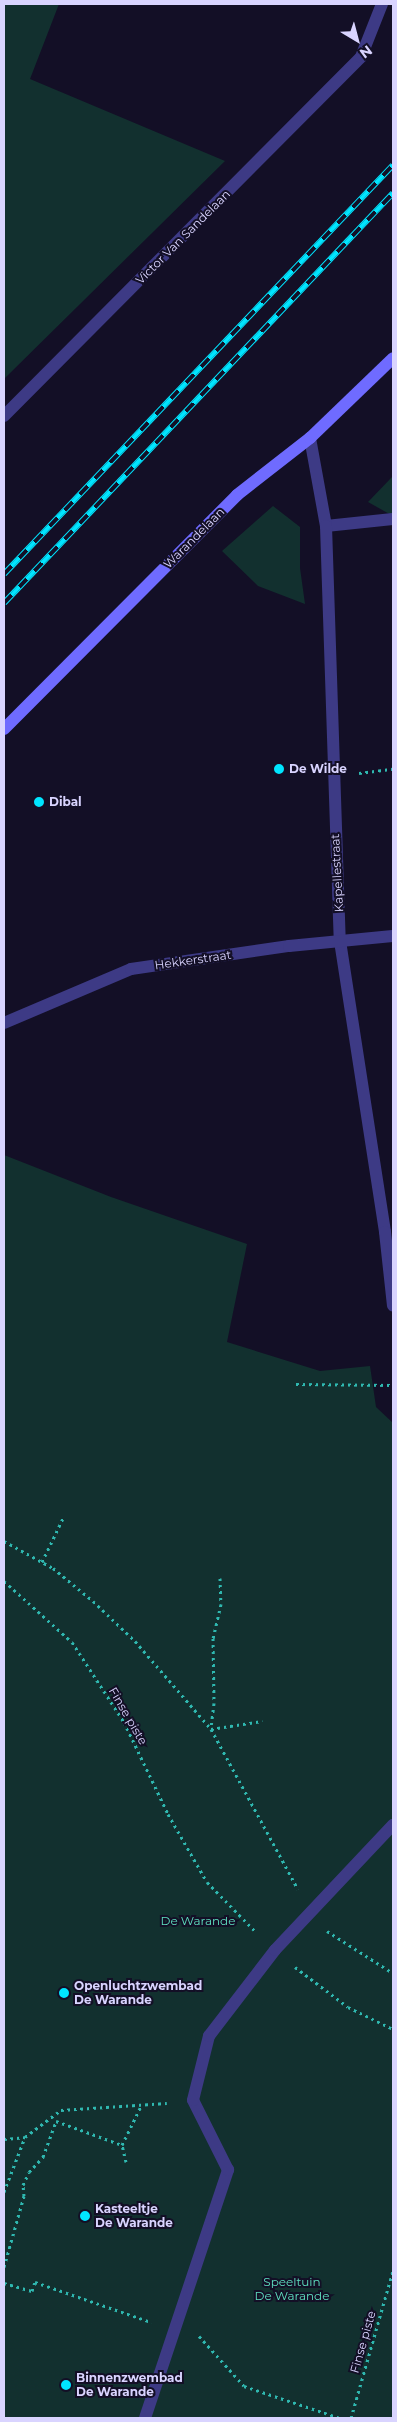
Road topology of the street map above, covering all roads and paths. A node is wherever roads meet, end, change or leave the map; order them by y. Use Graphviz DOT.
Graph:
graph roads {
  1 [pos="382,4"];
  2 [pos="393,358"];
  3 [pos="4,416"];
  4 [pos="310,438"];
  5 [pos="393,519"];
  6 [pos="326,526"];
  7 [pos="4,729"];
  8 [pos="393,936"];
  9 [pos="340,942"];
  10 [pos="4,1024"];
  11 [pos="389,1231"];
  12 [pos="393,1306"];
  13 [pos="296,1384"];
  14 [pos="393,1385"];
  15 [pos="64,1516"];
  16 [pos="4,1541"];
  17 [pos="42,1562"];
  18 [pos="220,1578"];
  19 [pos="4,1581"];
  20 [pos="262,1721"];
  21 [pos="211,1729"];
  22 [pos="393,1825"];
  23 [pos="207,1882"];
  24 [pos="313,1910"];
  25 [pos="393,1973"];
  26 [pos="193,2100"];
  27 [pos="142,2106"];
  28 [pos="24,2137"];
  29 [pos="4,2139"];
  30 [pos="122,2145"];
  31 [pos="126,2162"];
  32 [pos="4,2192"];
  33 [pos="4,2267"];
  34 [pos="393,2271"];
  35 [pos="4,2282"];
  36 [pos="173,2330"];
  37 [pos="145,2418"];
  38 [pos="340,2418"];
  39 [pos="350,2418"];
  1 -- 3 [label="street, Victor Van Sandelaan"];
  2 -- 4 [label="main road, Warandelaan"];
  4 -- 6 [label="street, Kapellestraat"];
  4 -- 7 [label="main road, Warandelaan"];
  5 -- 6 [label="street"];
  6 -- 9 [label="street, Kapellestraat"];
  8 -- 9 [label="street, Hekkerstraat"];
  9 -- 10 [label="street, Hekkerstraat"];
  9 -- 11 [label="street, Kapellestraat"];
  11 -- 12 [label="street, Kapellestraat"];
  13 -- 14 [label="path"];
  15 -- 17 [label="path"];
  16 -- 17 [label="path"];
  17 -- 21 [label="path"];
  18 -- 21 [label="path"];
  19 -- 23 [label="path, Finse piste"];
  20 -- 21 [label="path"];
  21 -- 24 [label="path"];
  22 -- 24 [label="street"];
  24 -- 25 [label="path"];
  24 -- 26 [label="street"];
  26 -- 27 [label="path"];
  26 -- 36 [label="street"];
  27 -- 28 [label="path"];
  27 -- 30 [label="path"];
  28 -- 29 [label="path"];
  28 -- 32 [label="path"];
  30 -- 31 [label="path"];
  30 -- 33 [label="path"];
  34 -- 39 [label="path, Finse piste"];
  35 -- 36 [label="path"];
  36 -- 37 [label="street"];
  36 -- 38 [label="path"];
}
